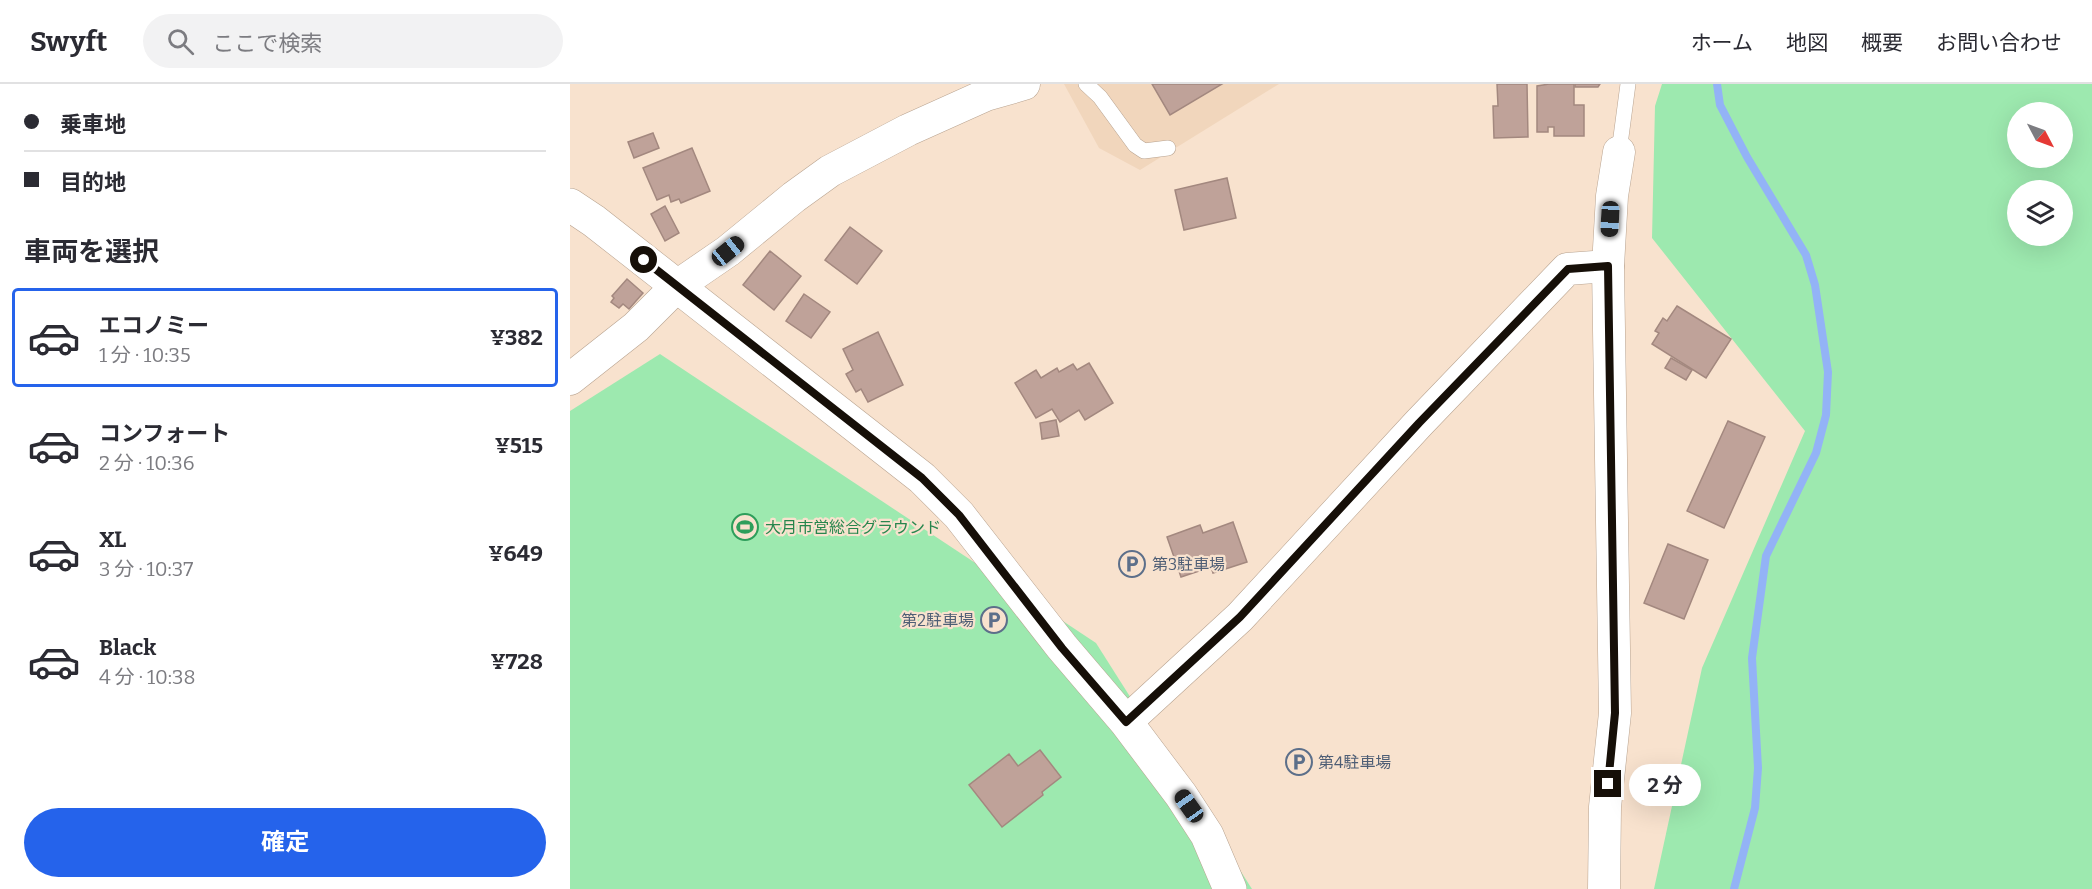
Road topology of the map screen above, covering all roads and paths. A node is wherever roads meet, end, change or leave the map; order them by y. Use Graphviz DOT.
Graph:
graph roads {
  1 [pos="1024,84"];
  2 [pos="1086,84"];
  3 [pos="1628,84"];
  4 [pos="1168,148"];
  5 [pos="1619,152"];
  6 [pos="570,205"];
  7 [pos="1608,266"];
  8 [pos="677,286"];
  9 [pos="570,379"];
  10 [pos="1126,722"];
  11 [pos="1230,889"];
  12 [pos="1604,889"];
  1 -- 8 [label="street"];
  2 -- 4 [label="lane"];
  3 -- 5 [label="lane"];
  5 -- 7 [label="street"];
  6 -- 8 [label="street"];
  7 -- 10 [label="street"];
  7 -- 12 [label="street"];
  8 -- 9 [label="street"];
  8 -- 10 [label="street"];
  10 -- 11 [label="street"];
}
